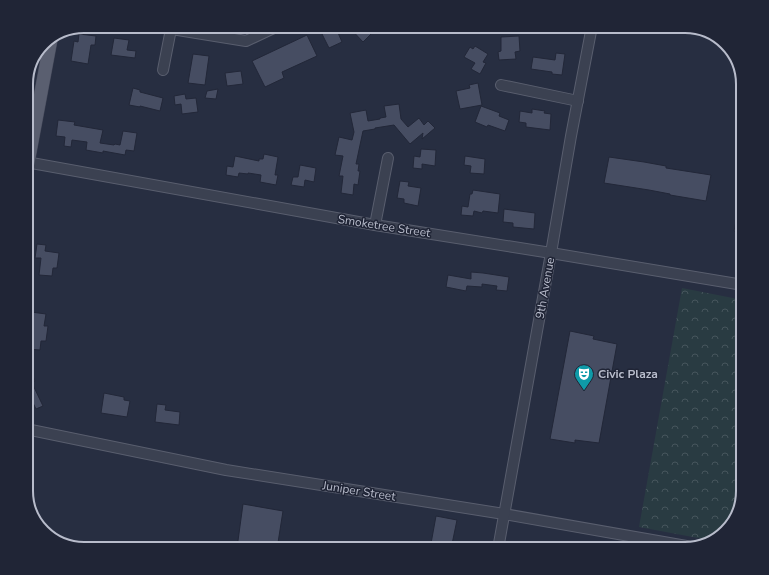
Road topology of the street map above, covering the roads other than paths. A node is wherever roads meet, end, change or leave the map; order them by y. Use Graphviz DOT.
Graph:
graph roads {
  1 [pos="171,33"];
  2 [pos="197,33"];
  3 [pos="263,33"];
  4 [pos="591,33"];
  5 [pos="48,48"];
  6 [pos="163,70"];
  7 [pos="501,85"];
  8 [pos="578,101"];
  9 [pos="33,133"];
  10 [pos="388,158"];
  11 [pos="33,167"];
  12 [pos="375,225"];
  13 [pos="552,253"];
  14 [pos="736,284"];
  15 [pos="33,430"];
  16 [pos="504,514"];
  17 [pos="499,542"];
  18 [pos="664,542"];
  1 -- 6 [label="street"];
  2 -- 3 [label="street"];
  4 -- 8 [label="street, 9th Avenue"];
  5 -- 9 [label="main road"];
  7 -- 8 [label="street"];
  8 -- 13 [label="street, 9th Avenue"];
  10 -- 12 [label="street"];
  11 -- 12 [label="street, Smoketree Street"];
  12 -- 13 [label="street, Smoketree Street"];
  13 -- 14 [label="street, Smoketree Street"];
  13 -- 16 [label="street, 9th Avenue"];
  15 -- 16 [label="street, Juniper Street"];
  16 -- 17 [label="street, 9th Avenue"];
  16 -- 18 [label="street, Juniper Street"];
}
